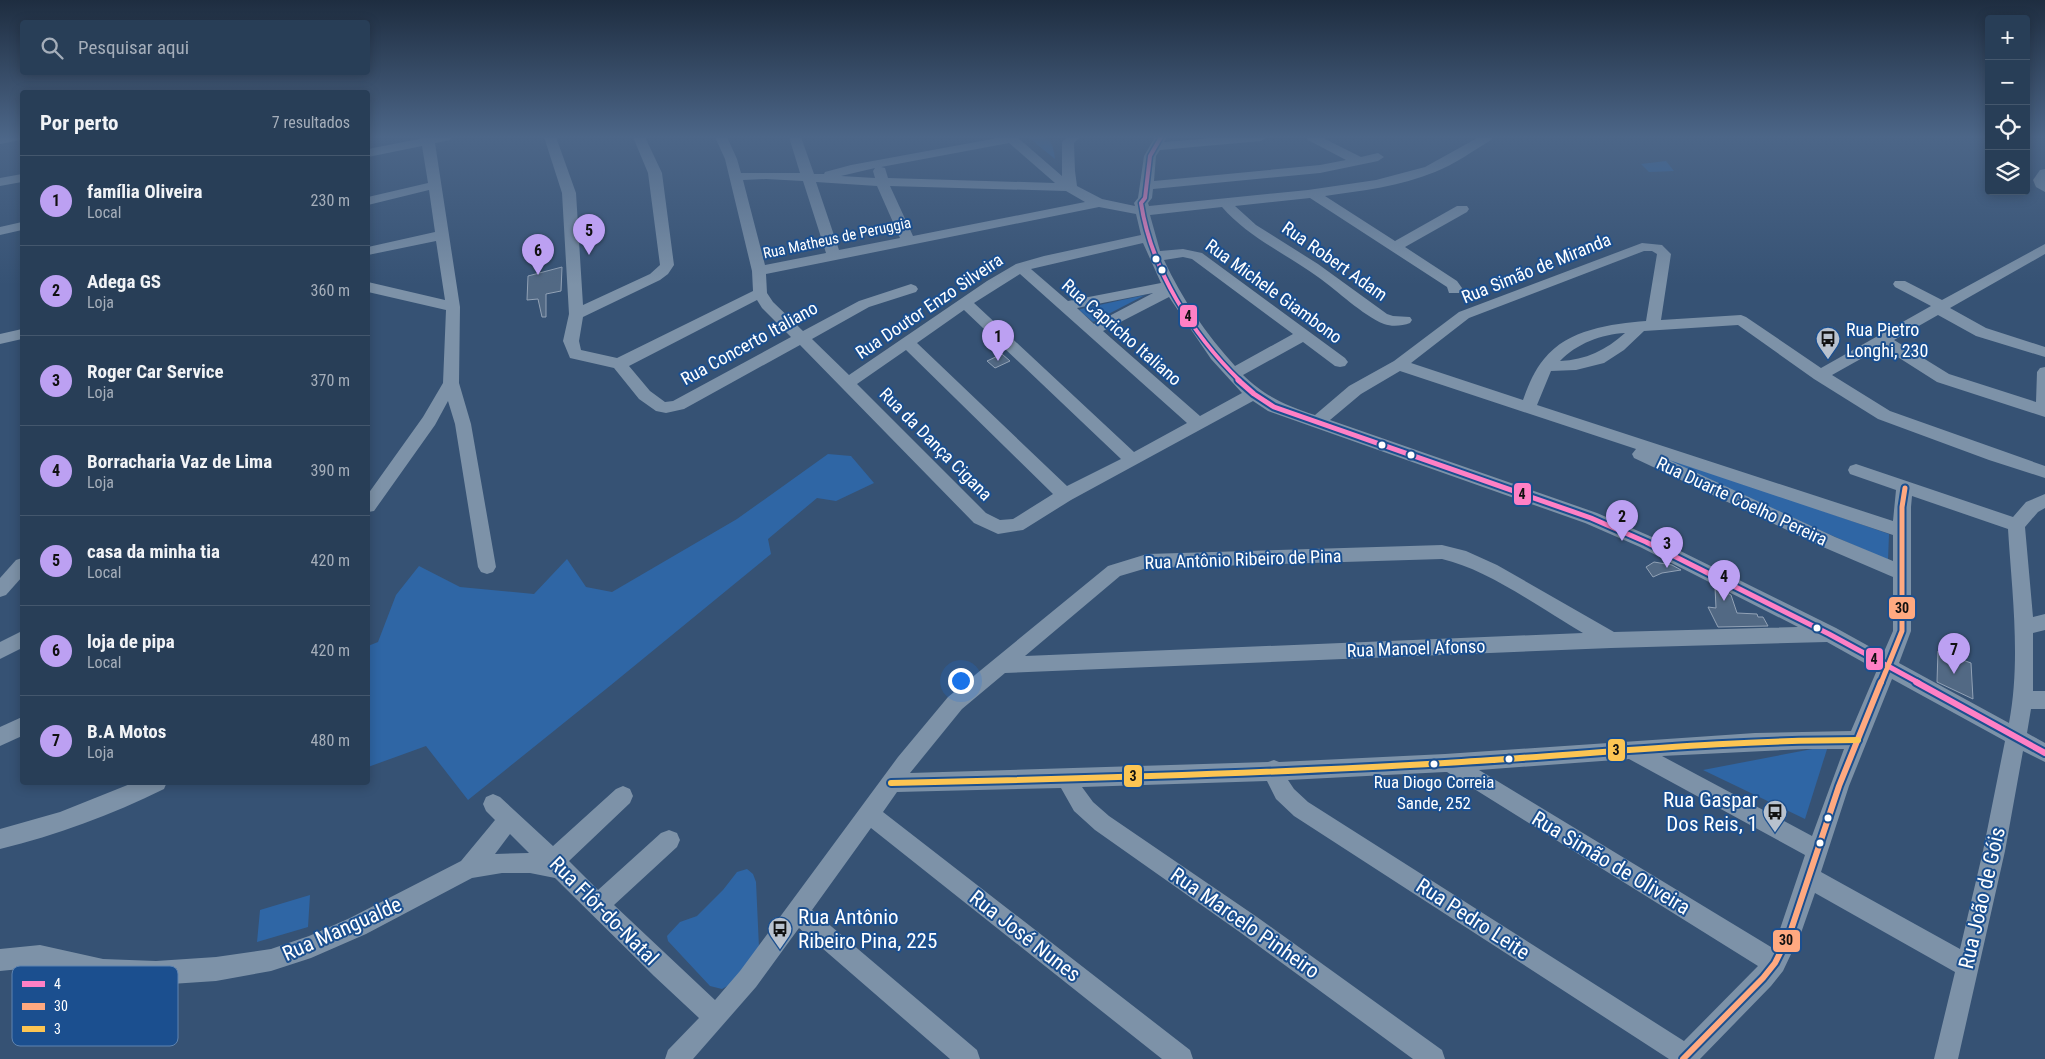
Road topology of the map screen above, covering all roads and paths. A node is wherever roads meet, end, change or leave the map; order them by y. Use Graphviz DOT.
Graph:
graph roads {
  1 [pos="429,186"];
  2 [pos="435,186"];
  3 [pos="567,186"];
  4 [pos="657,186"];
  5 [pos="738,186"];
  6 [pos="811,186"];
  7 [pos="884,186"];
  8 [pos="1049,186"];
  9 [pos="1136,186"];
  10 [pos="1146,186"];
  11 [pos="1357,186"];
  12 [pos="1071,187"];
  13 [pos="1312,193"];
  14 [pos="370,201"];
  15 [pos="1098,203"];
  16 [pos="1225,203"];
  17 [pos="1141,206"];
  18 [pos="1462,209"];
  19 [pos="20,226"];
  20 [pos="0,231"];
  21 [pos="444,234"];
  22 [pos="1149,237"];
  23 [pos="908,240"];
  24 [pos="1396,246"];
  25 [pos="2045,248"];
  26 [pos="370,252"];
  27 [pos="834,255"];
  28 [pos="1156,256"];
  29 [pos="1021,268"];
  30 [pos="759,271"];
  31 [pos="1900,284"];
  32 [pos="370,287"];
  33 [pos="1170,288"];
  34 [pos="911,289"];
  35 [pos="1454,290"];
  36 [pos="760,293"];
  37 [pos="965,303"];
  38 [pos="1064,306"];
  39 [pos="453,307"];
  40 [pos="1941,307"];
  41 [pos="576,314"];
  42 [pos="1405,320"];
  43 [pos="1646,327"];
  44 [pos="1092,331"];
  45 [pos="20,334"];
  46 [pos="1303,335"];
  47 [pos="801,337"];
  48 [pos="0,339"];
  49 [pos="1884,341"];
  50 [pos="908,343"];
  51 [pos="2045,352"];
  52 [pos="1340,362"];
  53 [pos="619,364"];
  54 [pos="1399,365"];
  55 [pos="1547,366"];
  56 [pos="2045,372"];
  57 [pos="1233,374"];
  58 [pos="1820,376"];
  59 [pos="451,383"];
  60 [pos="848,383"];
  61 [pos="1253,394"];
  62 [pos="1528,407"];
  63 [pos="2045,411"];
  64 [pos="429,421"];
  65 [pos="1317,422"];
  66 [pos="463,424"];
  67 [pos="1199,424"];
  68 [pos="1583,427"];
  69 [pos="1134,460"];
  70 [pos="1856,470"];
  71 [pos="2045,472"];
  72 [pos="1905,488"];
  73 [pos="1065,495"];
  74 [pos="2045,501"];
  75 [pos="370,503"];
  76 [pos="2016,525"];
  77 [pos="1902,531"];
  78 [pos="20,567"];
  79 [pos="487,567"];
  80 [pos="1902,573"];
  81 [pos="0,590"];
  82 [pos="2045,622"];
  83 [pos="2024,627"];
  84 [pos="1829,634"];
  85 [pos="20,640"];
  86 [pos="1611,640"];
  87 [pos="0,651"];
  88 [pos="1003,665"];
  89 [pos="1888,666"];
  90 [pos="2023,700"];
  91 [pos="2045,700"];
  92 [pos="20,727"];
  93 [pos="0,737"];
  94 [pos="2015,737"];
  95 [pos="1858,740"];
  96 [pos="1685,745"];
  97 [pos="1630,748"];
  98 [pos="2045,753"];
  99 [pos="1448,762"];
  100 [pos="1274,769"];
  101 [pos="1678,774"];
  102 [pos="1067,779"];
  103 [pos="891,783"];
  104 [pos="150,785"];
  105 [pos="623,796"];
  106 [pos="493,804"];
  107 [pos="869,814"];
  108 [pos="509,820"];
  109 [pos="0,839"];
  110 [pos="668,840"];
  111 [pos="1817,850"];
  112 [pos="557,864"];
  113 [pos="469,868"];
  114 [pos="1808,877"];
  115 [pos="598,905"];
  116 [pos="797,912"];
  117 [pos="0,960"];
  118 [pos="1775,963"];
  119 [pos="82,966"];
  120 [pos="1967,966"];
  121 [pos="178,976"];
  122 [pos="716,1017"];
  123 [pos="1684,1057"];
  124 [pos="677,1059"];
  125 [pos="968,1059"];
  126 [pos="1181,1059"];
  127 [pos="1433,1059"];
  128 [pos="1946,1059"];
  1 -- 14 [label="street"];
  2 -- 21 [label="street"];
  3 -- 41 [label="street"];
  4 -- 41 [label="street"];
  5 -- 30 [label="street"];
  6 -- 27 [label="street"];
  7 -- 23 [label="street"];
  8 -- 12 [label="street"];
  9 -- 17 [label="street"];
  10 -- 17 [label="street"];
  11 -- 13 [label="street"];
  12 -- 15 [label="street"];
  13 -- 16 [label="street"];
  13 -- 24 [label="street"];
  15 -- 17 [label="street"];
  15 -- 23 [label="street, Rua Matheus de Peruggia"];
  16 -- 17 [label="street"];
  16 -- 42 [label="street, Rua Robert Adam"];
  17 -- 22 [label="street"];
  18 -- 24 [label="street"];
  19 -- 20 [label="street"];
  21 -- 26 [label="street"];
  21 -- 39 [label="street"];
  22 -- 28 [label="street"];
  22 -- 29 [label="street, Rua Doutor Enzo Silveira"];
  23 -- 27 [label="street, Rua Matheus de Peruggia"];
  24 -- 35 [label="street"];
  25 -- 40 [label="street"];
  27 -- 30 [label="street, Rua Matheus de Peruggia"];
  28 -- 33 [label="street"];
  28 -- 46 [label="street, Rua Michele Giambono"];
  29 -- 37 [label="street, Rua Doutor Enzo Silveira"];
  29 -- 38 [label="street, Rua Capricho Italiano"];
  30 -- 36 [label="street"];
  31 -- 40 [label="street"];
  32 -- 39 [label="street"];
  33 -- 38 [label="street"];
  33 -- 44 [label="street"];
  33 -- 57 [label="street"];
  34 -- 47 [label="street, Rua Concerto Italiano"];
  36 -- 47 [label="street, Rua da Dança Cigana"];
  36 -- 53 [label="street"];
  37 -- 50 [label="street, Rua Doutor Enzo Silveira"];
  37 -- 69 [label="street"];
  38 -- 44 [label="street, Rua Capricho Italiano"];
  39 -- 59 [label="street"];
  40 -- 49 [label="street"];
  40 -- 51 [label="street"];
  41 -- 53 [label="street"];
  43 -- 54 [label="street, Rua Simão de Miranda"];
  43 -- 55 [label="street"];
  43 -- 55 [label="street"];
  43 -- 58 [label="street"];
  44 -- 67 [label="street, Rua Capricho Italiano"];
  45 -- 48 [label="street"];
  46 -- 52 [label="street, Rua Michele Giambono"];
  46 -- 57 [label="street"];
  47 -- 53 [label="street, Rua Concerto Italiano"];
  47 -- 60 [label="street, Rua da Dança Cigana"];
  49 -- 58 [label="street"];
  49 -- 63 [label="street"];
  50 -- 60 [label="street, Rua Doutor Enzo Silveira"];
  50 -- 73 [label="street"];
  54 -- 62 [label="street, Rua Duarte Coelho Pereira"];
  54 -- 65 [label="street, Rua Simão de Miranda"];
  55 -- 62 [label="street"];
  56 -- 63 [label="street"];
  57 -- 61 [label="street"];
  58 -- 71 [label="street"];
  59 -- 64 [label="street"];
  59 -- 66 [label="street"];
  60 -- 73 [label="street, Rua da Dança Cigana"];
  61 -- 65 [label="street"];
  61 -- 67 [label="street, Rua da Dança Cigana"];
  62 -- 68 [label="street, Rua Duarte Coelho Pereira"];
  64 -- 66 [label="street"];
  64 -- 75 [label="street"];
  65 -- 84 [label="street"];
  66 -- 79 [label="street"];
  67 -- 69 [label="street, Rua da Dança Cigana"];
  68 -- 77 [label="street, Rua Duarte Coelho Pereira"];
  68 -- 80 [label="street, Rua Duarte Coelho Pereira"];
  69 -- 73 [label="street, Rua da Dança Cigana"];
  70 -- 72 [label="street"];
  72 -- 76 [label="street"];
  72 -- 77 [label="street"];
  74 -- 76 [label="street"];
  76 -- 83 [label="street, Rua João de Góis"];
  77 -- 80 [label="street"];
  78 -- 81 [label="street"];
  80 -- 89 [label="street"];
  82 -- 83 [label="street"];
  83 -- 90 [label="street, Rua João de Góis"];
  84 -- 86 [label="street, Rua Manoel Afonso"];
  84 -- 89 [label="street"];
  85 -- 87 [label="street"];
  86 -- 88 [label="street, Rua Manoel Afonso"];
  86 -- 88 [label="street, Rua Antônio Ribeiro de Pina"];
  88 -- 103 [label="street, Rua Antônio Ribeiro de Pina"];
  89 -- 94 [label="street"];
  89 -- 95 [label="street"];
  90 -- 91 [label="street"];
  90 -- 94 [label="street, Rua João de Góis"];
  92 -- 93 [label="street"];
  94 -- 98 [label="street"];
  94 -- 120 [label="street, Rua João de Góis"];
  95 -- 96 [label="street"];
  95 -- 111 [label="street"];
  96 -- 97 [label="street"];
  96 -- 101 [label="street"];
  97 -- 99 [label="street"];
  97 -- 101 [label="street"];
  99 -- 100 [label="street"];
  99 -- 118 [label="street, Rua Simão de Oliveira"];
  100 -- 102 [label="street"];
  100 -- 123 [label="street, Rua Pedro Leite"];
  101 -- 111 [label="street"];
  102 -- 103 [label="street"];
  102 -- 127 [label="street, Rua Marcelo Pinheiro"];
  103 -- 107 [label="street, Rua Antônio Ribeiro de Pina"];
  104 -- 109 [label="street"];
  105 -- 112 [label="street"];
  106 -- 108 [label="street, Rua Flôr-do-Natal"];
  107 -- 116 [label="street, Rua Antônio Ribeiro de Pina"];
  107 -- 126 [label="street, Rua José Nunes"];
  108 -- 112 [label="street, Rua Flôr-do-Natal"];
  108 -- 113 [label="street, Rua Mangualde"];
  110 -- 115 [label="street"];
  111 -- 114 [label="street"];
  112 -- 113 [label="street, Rua Mangualde"];
  112 -- 115 [label="street, Rua Flôr-do-Natal"];
  113 -- 121 [label="street, Rua Mangualde"];
  114 -- 118 [label="street"];
  114 -- 120 [label="street"];
  115 -- 122 [label="street, Rua Flôr-do-Natal"];
  116 -- 122 [label="street, Rua Antônio Ribeiro de Pina"];
  116 -- 125 [label="street"];
  117 -- 119 [label="street, Rua Mangualde"];
  118 -- 123 [label="street"];
  120 -- 128 [label="street, Rua João de Góis"];
  122 -- 124 [label="street, Rua Antônio Ribeiro de Pina"];
}
